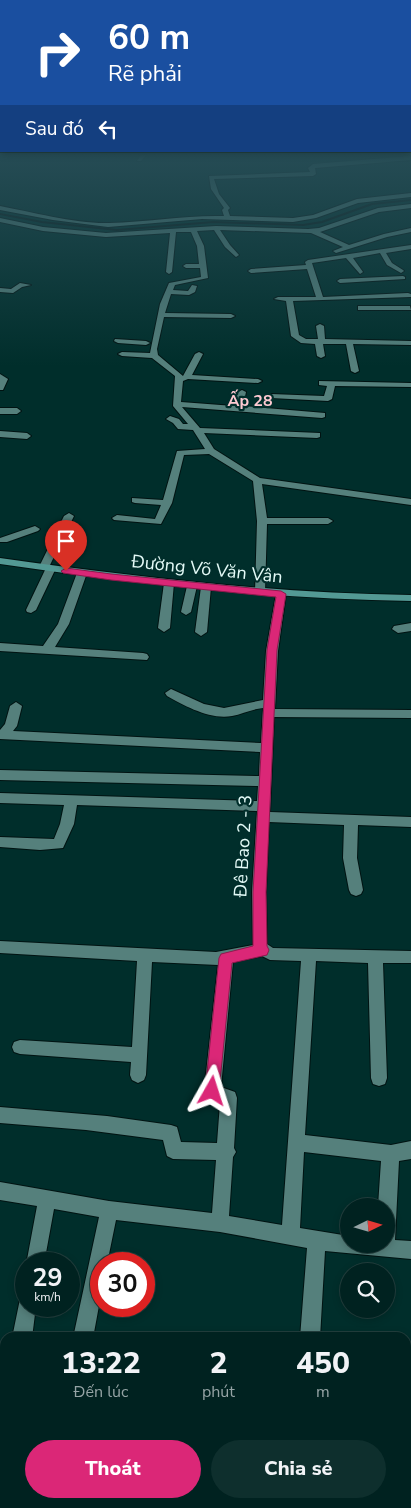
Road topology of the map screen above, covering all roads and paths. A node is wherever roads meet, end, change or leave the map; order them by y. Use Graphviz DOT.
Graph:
graph roads {
  1 [pos="29,225"];
  2 [pos="330,225"];
  3 [pos="216,228"];
  4 [pos="192,229"];
  5 [pos="411,230"];
  6 [pos="173,231"];
  7 [pos="313,231"];
  8 [pos="349,247"];
  9 [pos="410,248"];
  10 [pos="336,251"];
  11 [pos="382,251"];
  12 [pos="236,255"];
  13 [pos="348,256"];
  14 [pos="186,266"];
  15 [pos="202,266"];
  16 [pos="308,267"];
  17 [pos="250,271"];
  18 [pos="169,272"];
  19 [pos="360,272"];
  20 [pos="402,274"];
  21 [pos="411,278"];
  22 [pos="340,281"];
  23 [pos="28,285"];
  24 [pos="194,286"];
  25 [pos="0,290"];
  26 [pos="168,292"];
  27 [pos="408,295"];
  28 [pos="278,299"];
  29 [pos="289,299"];
  30 [pos="320,299"];
  31 [pos="361,308"];
  32 [pos="410,310"];
  33 [pos="162,316"];
  34 [pos="231,316"];
  35 [pos="320,326"];
  36 [pos="118,341"];
  37 [pos="321,342"];
  38 [pos="350,342"];
  39 [pos="146,343"];
  40 [pos="411,343"];
  41 [pos="153,354"];
  42 [pos="199,354"];
  43 [pos="321,356"];
  44 [pos="355,371"];
  45 [pos="0,376"];
  46 [pos="184,378"];
  47 [pos="258,380"];
  48 [pos="322,383"];
  49 [pos="331,384"];
  50 [pos="411,385"];
  51 [pos="0,388"];
  52 [pos="242,392"];
  53 [pos="271,396"];
  54 [pos="177,404"];
  55 [pos="238,408"];
  56 [pos="0,411"];
  57 [pos="17,411"];
  58 [pos="322,415"];
  59 [pos="170,419"];
  60 [pos="196,429"];
  61 [pos="0,434"];
  62 [pos="317,434"];
  63 [pos="27,436"];
  64 [pos="210,451"];
  65 [pos="257,480"];
  66 [pos="134,500"];
  67 [pos="167,502"];
  68 [pos="411,502"];
  69 [pos="69,516"];
  70 [pos="117,518"];
  71 [pos="262,521"];
  72 [pos="328,521"];
  73 [pos="8,526"];
  74 [pos="35,529"];
  75 [pos="2,543"];
  76 [pos="0,561"];
  77 [pos="48,568"];
  78 [pos="82,573"];
  79 [pos="169,584"];
  80 [pos="192,586"];
  81 [pos="206,588"];
  82 [pos="260,592"];
  83 [pos="281,594"];
  84 [pos="411,598"];
  85 [pos="31,610"];
  86 [pos="186,612"];
  87 [pos="411,626"];
  88 [pos="164,628"];
  89 [pos="398,629"];
  90 [pos="201,632"];
  91 [pos="0,647"];
  92 [pos="46,650"];
  93 [pos="143,657"];
  94 [pos="171,693"];
  95 [pos="16,706"];
  96 [pos="270,709"];
  97 [pos="411,714"];
  98 [pos="2,735"];
  99 [pos="267,748"];
  100 [pos="0,775"];
  101 [pos="265,781"];
  102 [pos="0,798"];
  103 [pos="71,800"];
  104 [pos="264,811"];
  105 [pos="351,820"];
  106 [pos="411,822"];
  107 [pos="1,842"];
  108 [pos="356,890"];
  109 [pos="0,947"];
  110 [pos="262,950"];
  111 [pos="145,954"];
  112 [pos="309,955"];
  113 [pos="374,956"];
  114 [pos="411,957"];
  115 [pos="226,958"];
  116 [pos="20,1047"];
  117 [pos="140,1055"];
  118 [pos="138,1075"];
  119 [pos="379,1078"];
  120 [pos="0,1115"];
  121 [pos="296,1142"];
  122 [pos="411,1150"];
  123 [pos="226,1152"];
  124 [pos="391,1154"];
  125 [pos="0,1191"];
  126 [pos="387,1198"];
  127 [pos="47,1199"];
  128 [pos="110,1210"];
  129 [pos="220,1223"];
  130 [pos="290,1237"];
  131 [pos="317,1241"];
  132 [pos="340,1243"];
  133 [pos="395,1249"];
  134 [pos="411,1250"];
  135 [pos="37,1252"];
  136 [pos="25,1317"];
  137 [pos="23,1332"];
  138 [pos="84,1332"];
  139 [pos="310,1332"];
  1 -- 6 [label="street"];
  2 -- 7 [label="street"];
  3 -- 4 [label="street"];
  3 -- 7 [label="street"];
  3 -- 12 [label="street"];
  4 -- 6 [label="street"];
  4 -- 15 [label="street"];
  5 -- 8 [label="street"];
  6 -- 18 [label="street"];
  7 -- 8 [label="street"];
  8 -- 10 [label="street"];
  9 -- 11 [label="street"];
  11 -- 13 [label="street"];
  11 -- 20 [label="street"];
  13 -- 16 [label="street"];
  13 -- 19 [label="street"];
  14 -- 15 [label="street"];
  15 -- 26 [label="street"];
  16 -- 17 [label="street"];
  16 -- 30 [label="street"];
  20 -- 21 [label="street"];
  20 -- 22 [label="street"];
  20 -- 27 [label="street"];
  23 -- 25 [label="street"];
  24 -- 26 [label="street"];
  26 -- 33 [label="street"];
  27 -- 30 [label="street"];
  27 -- 32 [label="street"];
  28 -- 29 [label="street"];
  29 -- 30 [label="street"];
  29 -- 37 [label="street"];
  31 -- 32 [label="street"];
  33 -- 34 [label="street"];
  33 -- 41 [label="street"];
  35 -- 37 [label="street"];
  36 -- 39 [label="street"];
  37 -- 38 [label="street"];
  37 -- 43 [label="street"];
  38 -- 40 [label="street"];
  38 -- 44 [label="street"];
  39 -- 41 [label="street"];
  39 -- 41 [label="street"];
  41 -- 46 [label="street"];
  42 -- 46 [label="street"];
  45 -- 51 [label="street"];
  46 -- 47 [label="street"];
  46 -- 54 [label="street"];
  48 -- 49 [label="street"];
  49 -- 50 [label="street"];
  49 -- 53 [label="street"];
  52 -- 55 [label="street"];
  54 -- 55 [label="street"];
  54 -- 60 [label="street"];
  55 -- 58 [label="street"];
  56 -- 57 [label="street"];
  59 -- 60 [label="street"];
  60 -- 62 [label="street"];
  60 -- 64 [label="street"];
  61 -- 63 [label="street"];
  64 -- 65 [label="street"];
  64 -- 67 [label="street"];
  65 -- 68 [label="street"];
  65 -- 71 [label="street"];
  66 -- 67 [label="street"];
  67 -- 70 [label="street"];
  69 -- 77 [label="street"];
  71 -- 72 [label="street"];
  71 -- 82 [label="street"];
  73 -- 75 [label="street"];
  74 -- 75 [label="street"];
  76 -- 77 [label="street, Đường Võ Văn Vân"];
  77 -- 78 [label="street, Đường Võ Văn Vân"];
  77 -- 85 [label="street"];
  78 -- 79 [label="street, Đường Võ Văn Vân"];
  78 -- 92 [label="street"];
  79 -- 80 [label="street, Đường Võ Văn Vân"];
  79 -- 88 [label="street"];
  80 -- 81 [label="street, Đường Võ Văn Vân"];
  80 -- 86 [label="street"];
  81 -- 82 [label="street, Đường Võ Văn Vân"];
  81 -- 90 [label="street"];
  82 -- 83 [label="street, Đường Võ Văn Vân"];
  83 -- 84 [label="street, Đường Võ Văn Vân"];
  83 -- 96 [label="street, Đê Bao 2 - 3"];
  87 -- 89 [label="street"];
  91 -- 92 [label="street"];
  92 -- 93 [label="street"];
  94 -- 96 [label="street"];
  95 -- 98 [label="street"];
  96 -- 97 [label="street"];
  96 -- 99 [label="street, Đê Bao 2 - 3"];
  98 -- 99 [label="street"];
  99 -- 101 [label="street, Đê Bao 2 - 3"];
  100 -- 101 [label="street"];
  101 -- 104 [label="street, Đê Bao 2 - 3"];
  102 -- 103 [label="street"];
  103 -- 104 [label="street"];
  103 -- 107 [label="street"];
  104 -- 105 [label="street"];
  104 -- 110 [label="street, Đê Bao 2 - 3"];
  105 -- 106 [label="street"];
  105 -- 108 [label="street"];
  109 -- 111 [label="street"];
  110 -- 112 [label="street"];
  110 -- 115 [label="street"];
  111 -- 115 [label="street"];
  111 -- 117 [label="street"];
  112 -- 113 [label="street"];
  112 -- 121 [label="street"];
  113 -- 114 [label="street"];
  113 -- 119 [label="street"];
  115 -- 123 [label="street"];
  116 -- 117 [label="street"];
  117 -- 118 [label="street"];
  120 -- 123 [label="street"];
  121 -- 124 [label="street"];
  121 -- 130 [label="street"];
  122 -- 124 [label="street"];
  123 -- 129 [label="street"];
  124 -- 126 [label="street"];
  125 -- 127 [label="street"];
  127 -- 128 [label="street"];
  127 -- 135 [label="street"];
  128 -- 129 [label="street"];
  128 -- 138 [label="street"];
  129 -- 130 [label="street"];
  130 -- 131 [label="street"];
  131 -- 132 [label="street"];
  131 -- 139 [label="street"];
  133 -- 134 [label="street"];
  136 -- 137 [label="street"];
}
